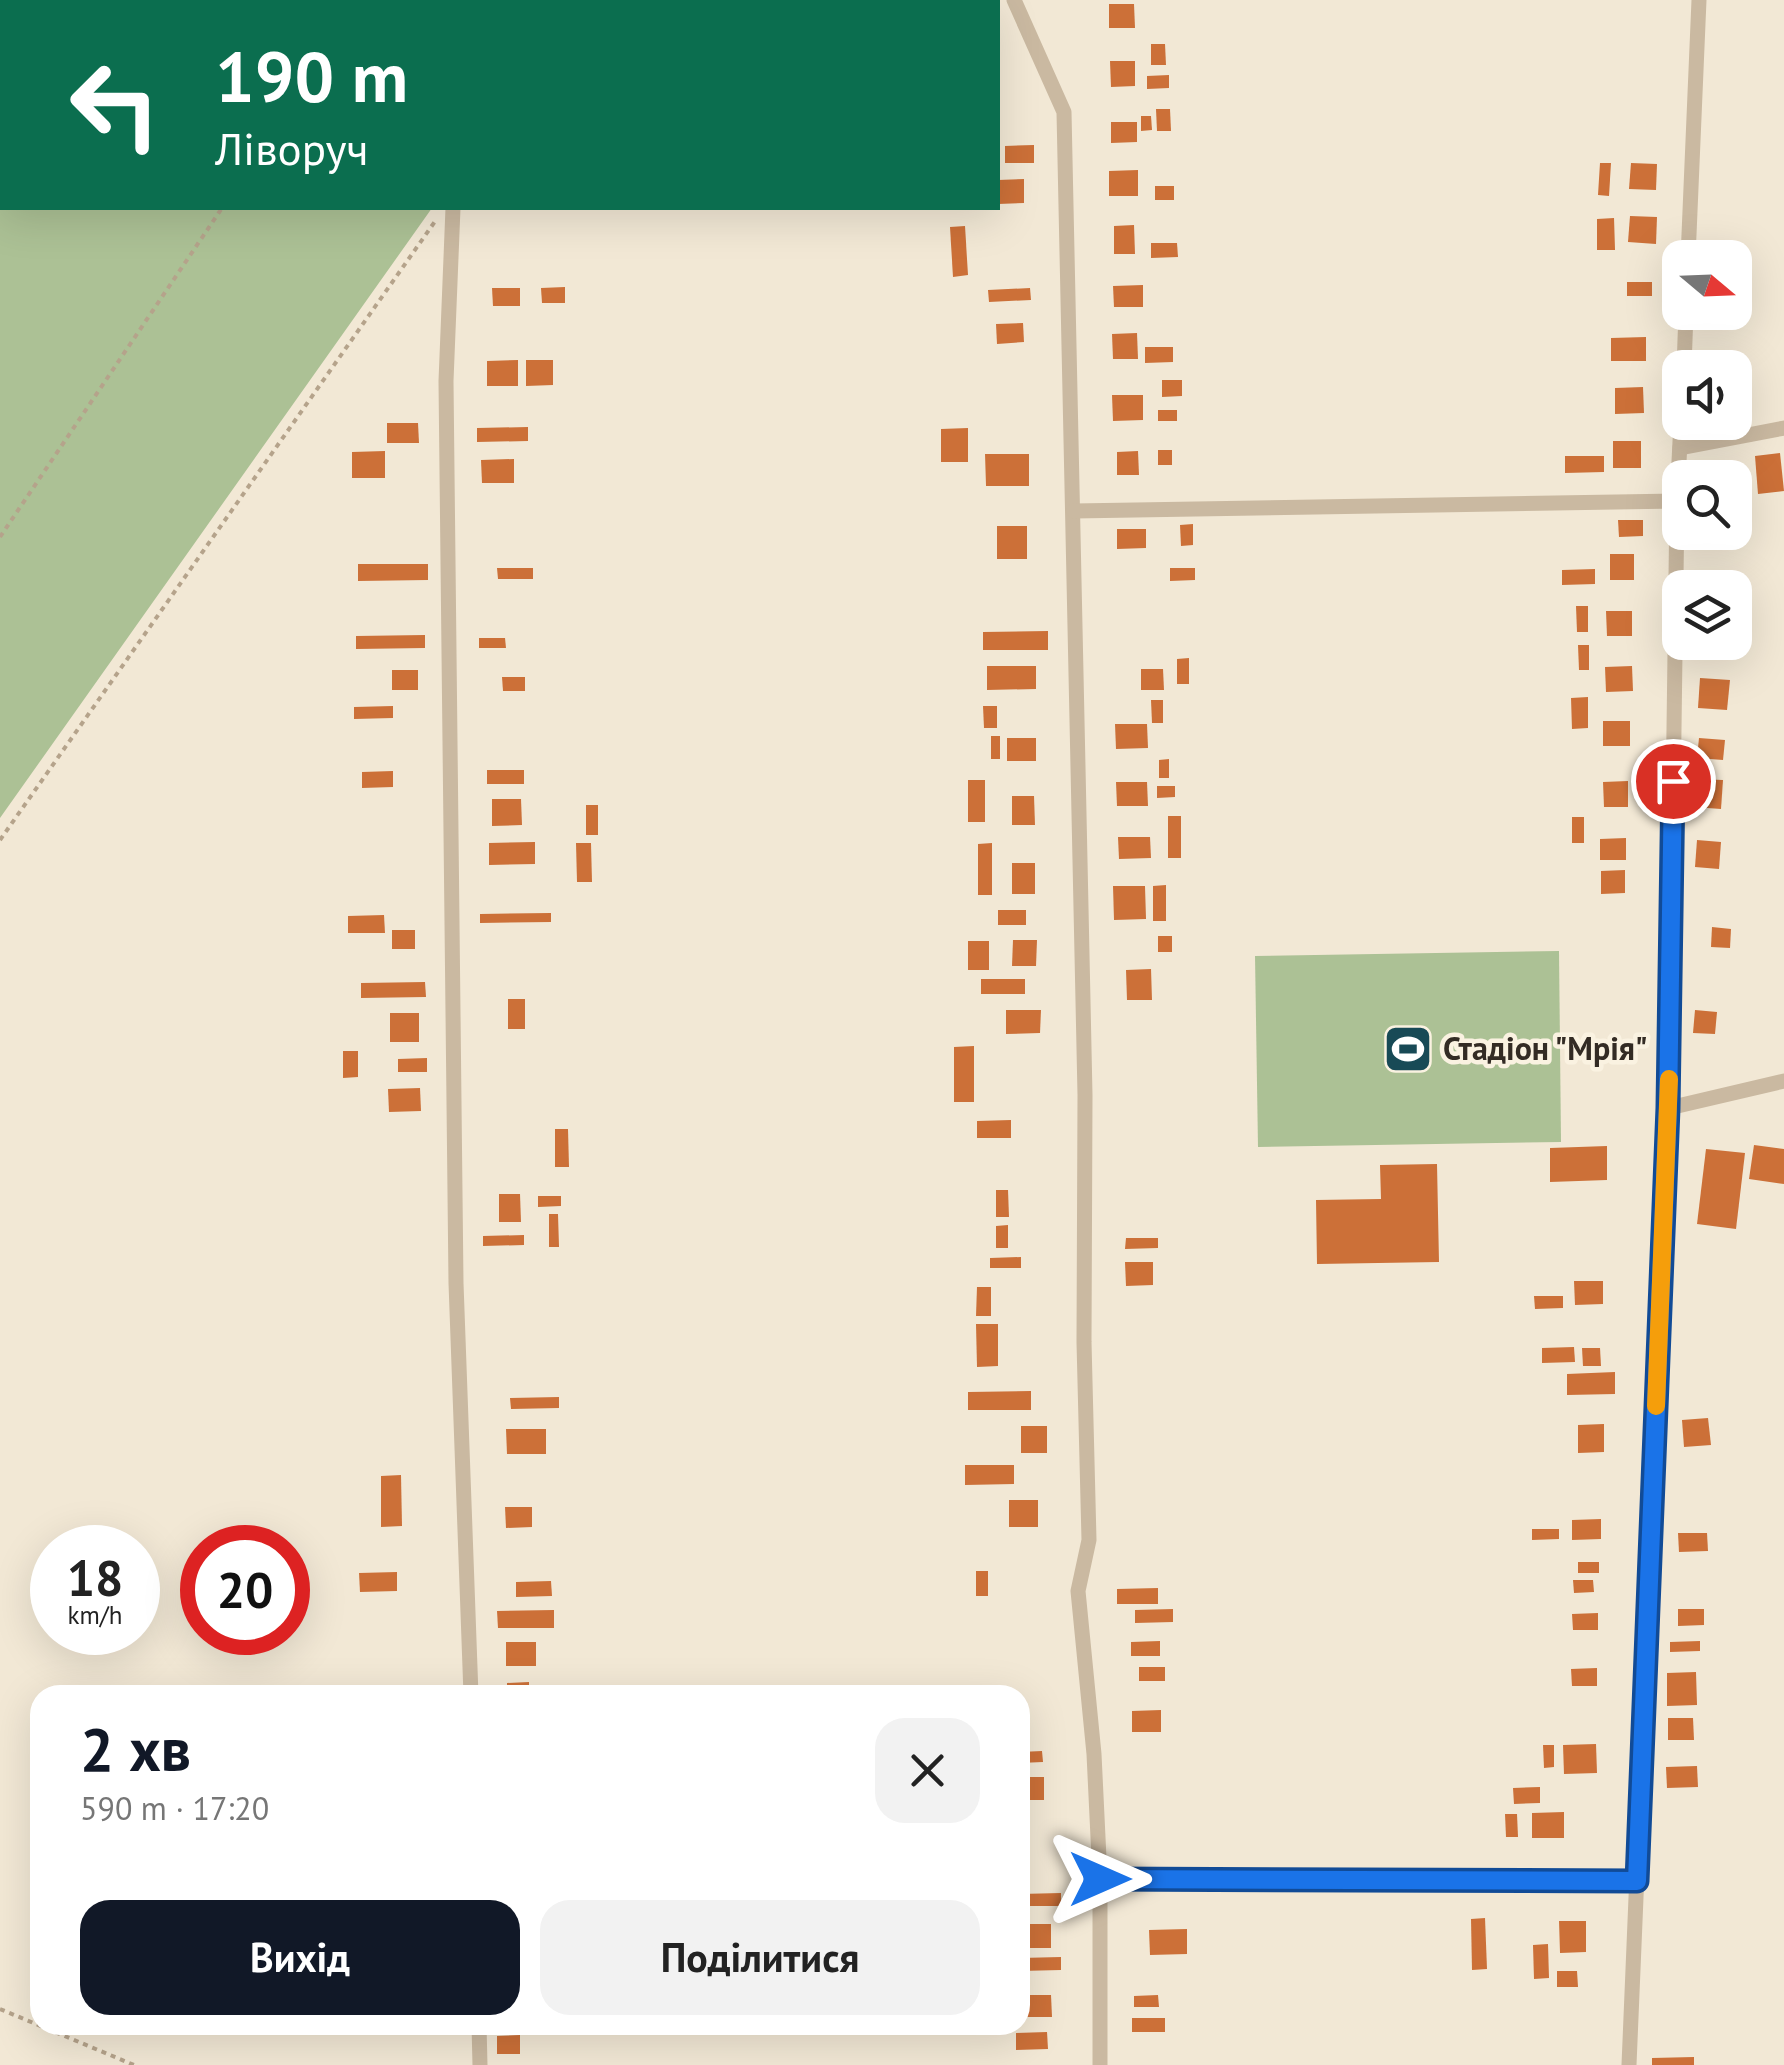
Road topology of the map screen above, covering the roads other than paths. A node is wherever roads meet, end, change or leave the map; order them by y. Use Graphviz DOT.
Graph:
graph roads {
  1 [pos="1014,0"];
  2 [pos="1699,0"];
  3 [pos="453,210"];
  4 [pos="1689,240"];
  5 [pos="1784,428"];
  6 [pos="1680,440"];
  7 [pos="1680,448"];
  8 [pos="1679,460"];
  9 [pos="1662,501"];
  10 [pos="1074,511"];
  11 [pos="1676,550"];
  12 [pos="1784,1081"];
  13 [pos="1668,1108"];
  14 [pos="471,1685"];
  15 [pos="1100,1879"];
  16 [pos="1637,1881"];
  17 [pos="479,2035"];
  18 [pos="480,2065"];
  19 [pos="1100,2065"];
  20 [pos="1629,2065"];
  1 -- 10 [label="street"];
  2 -- 4 [label="street"];
  3 -- 14 [label="street"];
  5 -- 7 [label="street"];
  6 -- 7 [label="street"];
  7 -- 8 [label="street"];
  9 -- 10 [label="street"];
  10 -- 15 [label="street"];
  11 -- 13 [label="street"];
  12 -- 13 [label="street"];
  13 -- 16 [label="street"];
  15 -- 16 [label="lane"];
  15 -- 19 [label="street"];
  16 -- 20 [label="street"];
  17 -- 18 [label="street"];
}
